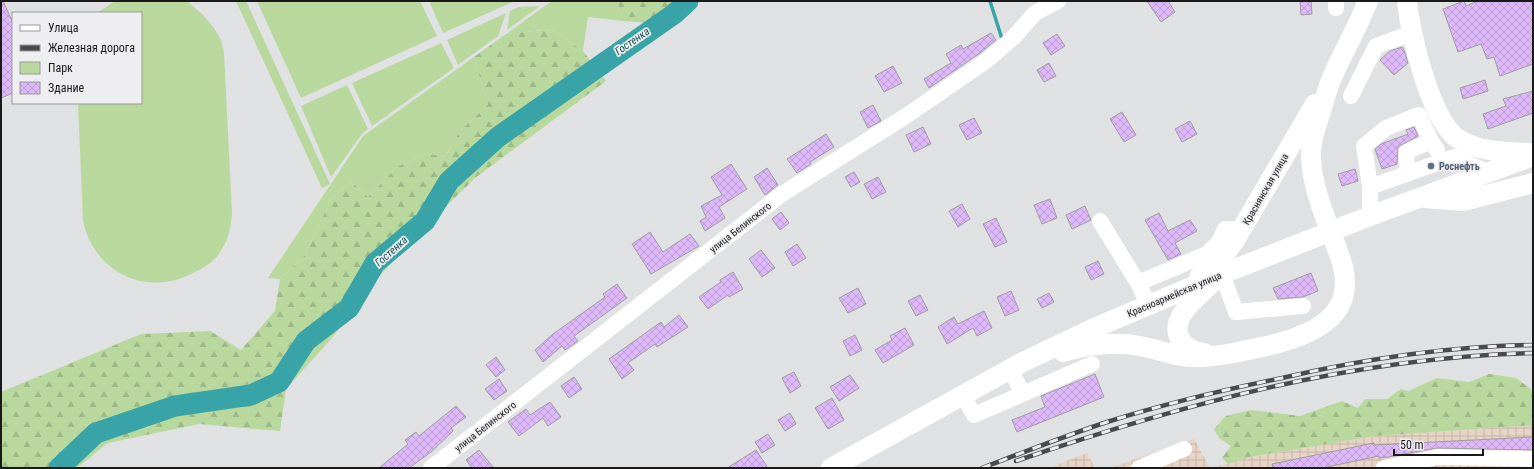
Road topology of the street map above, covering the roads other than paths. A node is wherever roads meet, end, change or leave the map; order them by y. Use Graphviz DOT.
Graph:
graph roads {
  1 [pos="1058,1"];
  2 [pos="1368,1"];
  3 [pos="1407,1"];
  4 [pos="1412,32"];
  5 [pos="1333,75"];
  6 [pos="1351,96"];
  7 [pos="1426,108"];
  8 [pos="1441,150"];
  9 [pos="1533,155"];
  10 [pos="1487,172"];
  11 [pos="1533,183"];
  12 [pos="1375,185"];
  13 [pos="1421,198"];
  14 [pos="1366,218"];
  15 [pos="1100,221"];
  16 [pos="1242,230"];
  17 [pos="1222,274"];
  18 [pos="1138,283"];
  19 [pos="1182,290"];
  20 [pos="1148,304"];
  21 [pos="1303,306"];
  22 [pos="1232,353"];
  23 [pos="1092,364"];
  24 [pos="1016,366"];
  25 [pos="1023,394"];
  26 [pos="962,395"];
  27 [pos="1184,449"];
  28 [pos="1533,459"];
  29 [pos="431,468"];
  30 [pos="831,468"];
  31 [pos="1139,468"];
  32 [pos="1384,468"];
  33 [pos="1389,468"];
  1 -- 29 [label="street, улица Белинского"];
  2 -- 5 [label="main road"];
  3 -- 4 [label="main road"];
  4 -- 6 [label="street"];
  4 -- 7 [label="main road"];
  5 -- 16 [label="main road, Краснянская улица"];
  5 -- 22 [label="main road"];
  7 -- 8 [label="street"];
  7 -- 9 [label="main road"];
  7 -- 12 [label="street"];
  8 -- 10 [label="street"];
  8 -- 12 [label="street"];
  8 -- 12 [label="street"];
  9 -- 10 [label="main road, Красноармейская улица"];
  10 -- 13 [label="main road, Красноармейская улица"];
  11 -- 13 [label="main road"];
  12 -- 14 [label="street"];
  13 -- 14 [label="main road, Красноармейская улица"];
  14 -- 17 [label="main road, Красноармейская улица"];
  15 -- 18 [label="street"];
  16 -- 18 [label="street"];
  16 -- 19 [label="main road, Краснянская улица"];
  17 -- 19 [label="main road, Красноармейская улица"];
  17 -- 21 [label="street"];
  17 -- 22 [label="main road"];
  18 -- 20 [label="street"];
  19 -- 20 [label="main road, Красноармейская улица"];
  20 -- 24 [label="main road, Красноармейская улица"];
  22 -- 24 [label="main road"];
  23 -- 25 [label="street"];
  24 -- 25 [label="street"];
  24 -- 26 [label="main road, Красноармейская улица"];
  25 -- 26 [label="street"];
  26 -- 30 [label="main road, Красноармейская улица"];
  27 -- 31 [label="street"];
  28 -- 33 [label="street"];
  32 -- 33 [label="street"];
}
